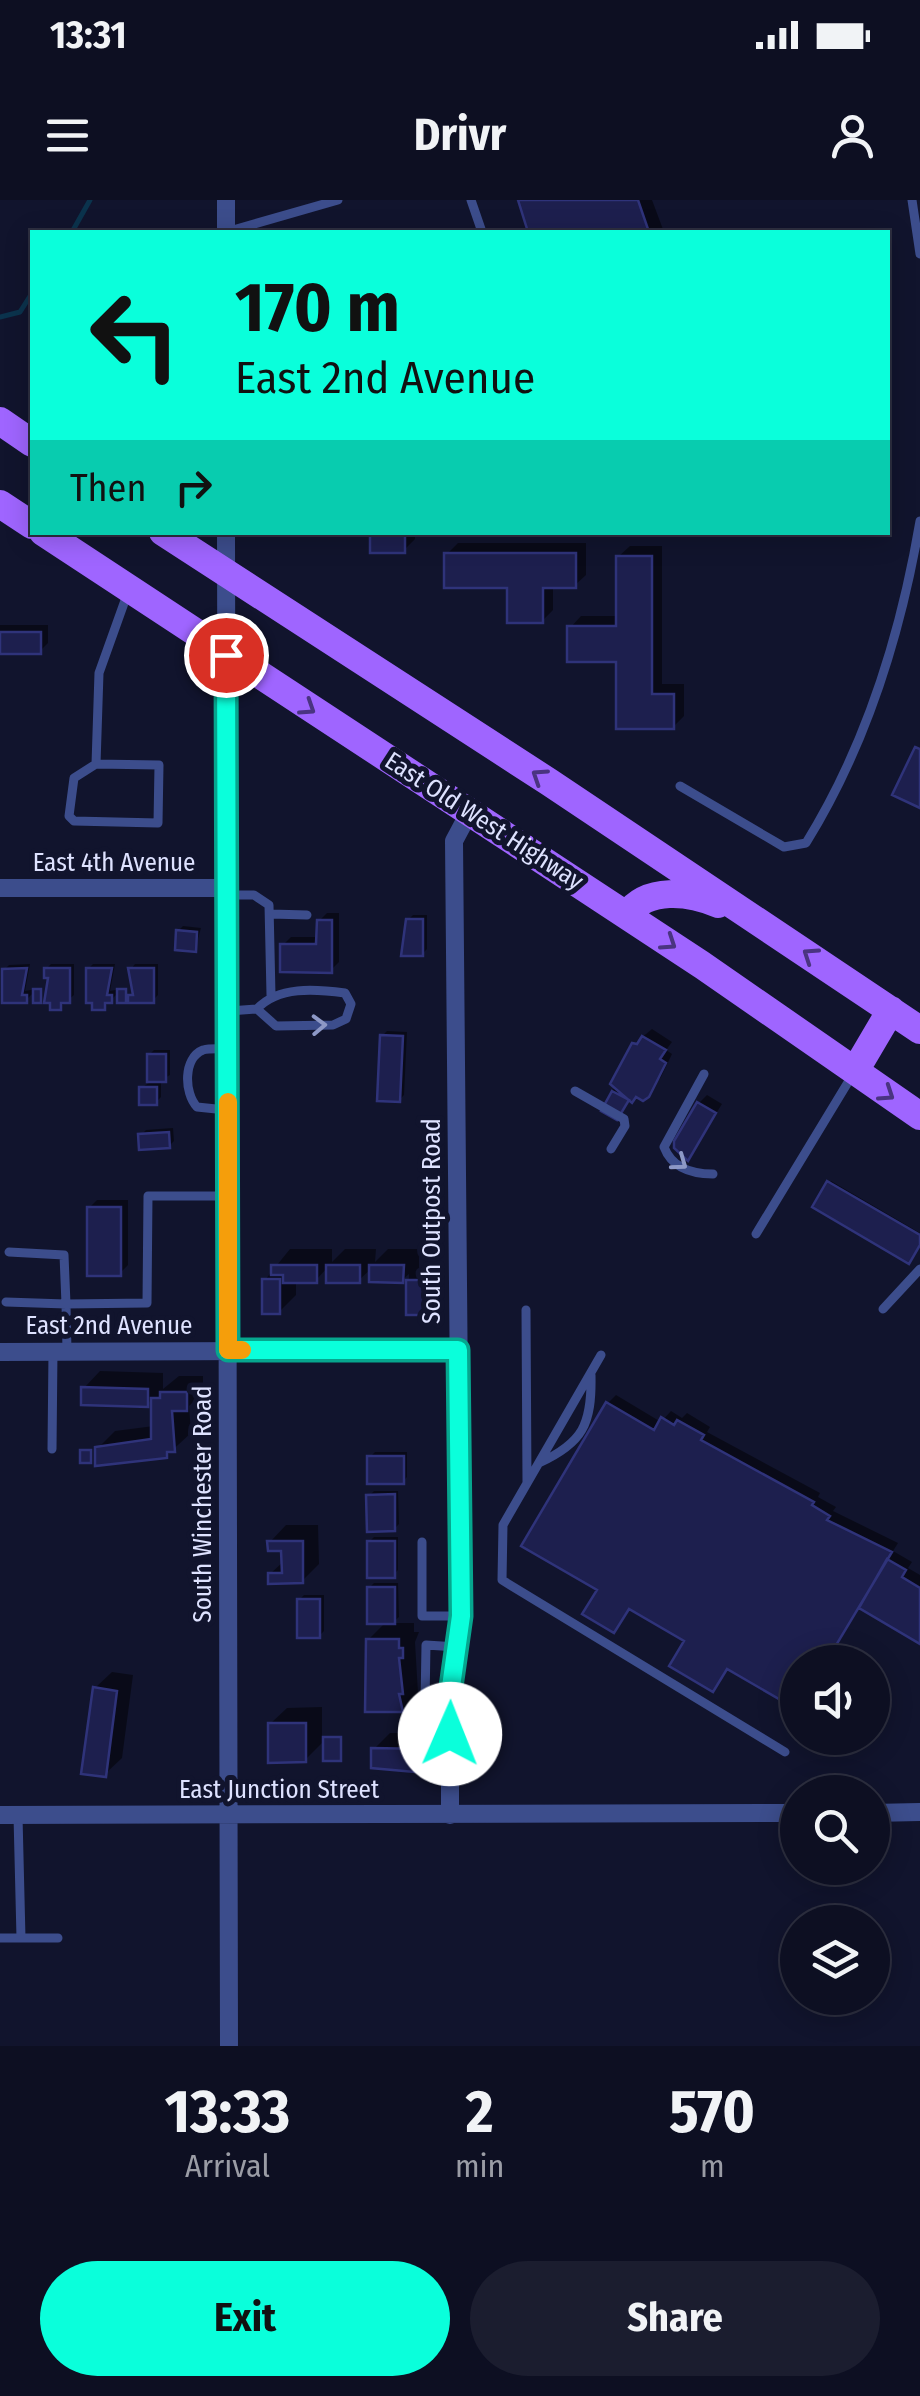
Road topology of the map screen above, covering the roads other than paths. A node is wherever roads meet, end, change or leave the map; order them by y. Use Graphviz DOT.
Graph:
graph roads {
  1 [pos="226,200"];
  2 [pos="338,200"];
  3 [pos="472,200"];
  4 [pos="912,200"];
  5 [pos="226,230"];
  6 [pos="233,230"];
  7 [pos="481,230"];
  8 [pos="920,254"];
  9 [pos="0,421"];
  10 [pos="30,443"];
  11 [pos="0,504"];
  12 [pos="920,521"];
  13 [pos="30,524"];
  14 [pos="47,535"];
  15 [pos="168,535"];
  16 [pos="226,535"];
  17 [pos="225,573"];
  18 [pos="128,590"];
  19 [pos="226,655"];
  20 [pos="96,764"];
  21 [pos="680,786"];
  22 [pos="470,811"];
  23 [pos="0,888"];
  24 [pos="229,892"];
  25 [pos="271,914"];
  26 [pos="307,915"];
  27 [pos="628,915"];
  28 [pos="761,922"];
  29 [pos="271,995"];
  30 [pos="257,1009"];
  31 [pos="229,1010"];
  32 [pos="891,1010"];
  33 [pos="920,1030"];
  34 [pos="228,1050"];
  35 [pos="855,1071"];
  36 [pos="704,1074"];
  37 [pos="575,1091"];
  38 [pos="228,1110"];
  39 [pos="920,1116"];
  40 [pos="611,1149"];
  41 [pos="714,1174"];
  42 [pos="228,1196"];
  43 [pos="756,1234"];
  44 [pos="9,1252"];
  45 [pos="920,1269"];
  46 [pos="6,1302"];
  47 [pos="66,1304"];
  48 [pos="883,1309"];
  49 [pos="526,1310"];
  50 [pos="228,1350"];
  51 [pos="458,1350"];
  52 [pos="60,1351"];
  53 [pos="0,1352"];
  54 [pos="601,1355"];
  55 [pos="590,1372"];
  56 [pos="52,1449"];
  57 [pos="538,1463"];
  58 [pos="526,1484"];
  59 [pos="422,1542"];
  60 [pos="461,1616"];
  61 [pos="456,1646"];
  62 [pos="450,1705"];
  63 [pos="780,1749"];
  64 [pos="920,1812"];
  65 [pos="780,1813"];
  66 [pos="890,1813"];
  67 [pos="450,1814"];
  68 [pos="9,1815"];
  69 [pos="228,1815"];
  70 [pos="0,1938"];
  71 [pos="21,1938"];
  72 [pos="58,1938"];
  73 [pos="229,2046"];
  1 -- 5 [label="street"];
  2 -- 6 [label="lane"];
  3 -- 7 [label="lane"];
  4 -- 8 [label="lane"];
  9 -- 10 [label="main road"];
  11 -- 13 [label="main road"];
  12 -- 21 [label="lane"];
  14 -- 18 [label="main road, East Old West Highway"];
  15 -- 17 [label="main road"];
  16 -- 17 [label="street, South Winchester Road"];
  17 -- 19 [label="street, South Winchester Road"];
  28 -- 17 [label="main road, one-way"];
  18 -- 19 [label="main road, East Old West Highway"];
  18 -- 20 [label="lane"];
  19 -- 22 [label="main road, East Old West Highway, one-way"];
  19 -- 24 [label="street, South Winchester Road"];
  20 -- 20 [label="lane"];
  22 -- 27 [label="main road, East Old West Highway"];
  22 -- 51 [label="street, South Outpost Road"];
  23 -- 24 [label="street, East 4th Avenue"];
  24 -- 25 [label="lane"];
  24 -- 31 [label="street, South Winchester Road"];
  25 -- 26 [label="lane"];
  25 -- 29 [label="lane"];
  27 -- 28 [label="main road"];
  27 -- 35 [label="main road, East Old West Highway, one-way"];
  32 -- 28 [label="main road, one-way"];
  29 -- 30 [label="lane"];
  30 -- 29 [label="lane, one-way"];
  30 -- 31 [label="lane"];
  31 -- 34 [label="street, South Winchester Road"];
  32 -- 33 [label="main road"];
  32 -- 35 [label="main road"];
  34 -- 38 [label="street, South Winchester Road"];
  34 -- 38 [label="lane"];
  35 -- 39 [label="main road, East Old West Highway, one-way"];
  35 -- 43 [label="lane"];
  36 -- 41 [label="lane, one-way"];
  37 -- 40 [label="lane"];
  38 -- 42 [label="street, South Winchester Road"];
  42 -- 47 [label="lane"];
  42 -- 50 [label="street, South Winchester Road"];
  44 -- 47 [label="lane"];
  45 -- 48 [label="lane"];
  46 -- 47 [label="lane"];
  47 -- 52 [label="lane"];
  49 -- 58 [label="lane"];
  50 -- 51 [label="street, East 2nd Avenue"];
  50 -- 52 [label="street, East 2nd Avenue"];
  50 -- 69 [label="street, South Winchester Road"];
  51 -- 60 [label="street, South Outpost Road"];
  52 -- 53 [label="street, East 2nd Avenue"];
  52 -- 56 [label="lane"];
  54 -- 55 [label="lane"];
  55 -- 57 [label="lane"];
  55 -- 57 [label="lane"];
  57 -- 58 [label="lane"];
  58 -- 63 [label="lane"];
  59 -- 60 [label="lane"];
  60 -- 61 [label="street, South Outpost Road"];
  61 -- 62 [label="street, South Outpost Road"];
  61 -- 62 [label="lane"];
  62 -- 67 [label="street, South Outpost Road"];
  64 -- 66 [label="street"];
  65 -- 67 [label="street, East Junction Street"];
  67 -- 69 [label="street, East Junction Street"];
  68 -- 69 [label="street, East Junction Street"];
  68 -- 71 [label="lane"];
  69 -- 73 [label="street, South Winchester Road"];
  70 -- 71 [label="lane"];
  71 -- 72 [label="lane"];
}
